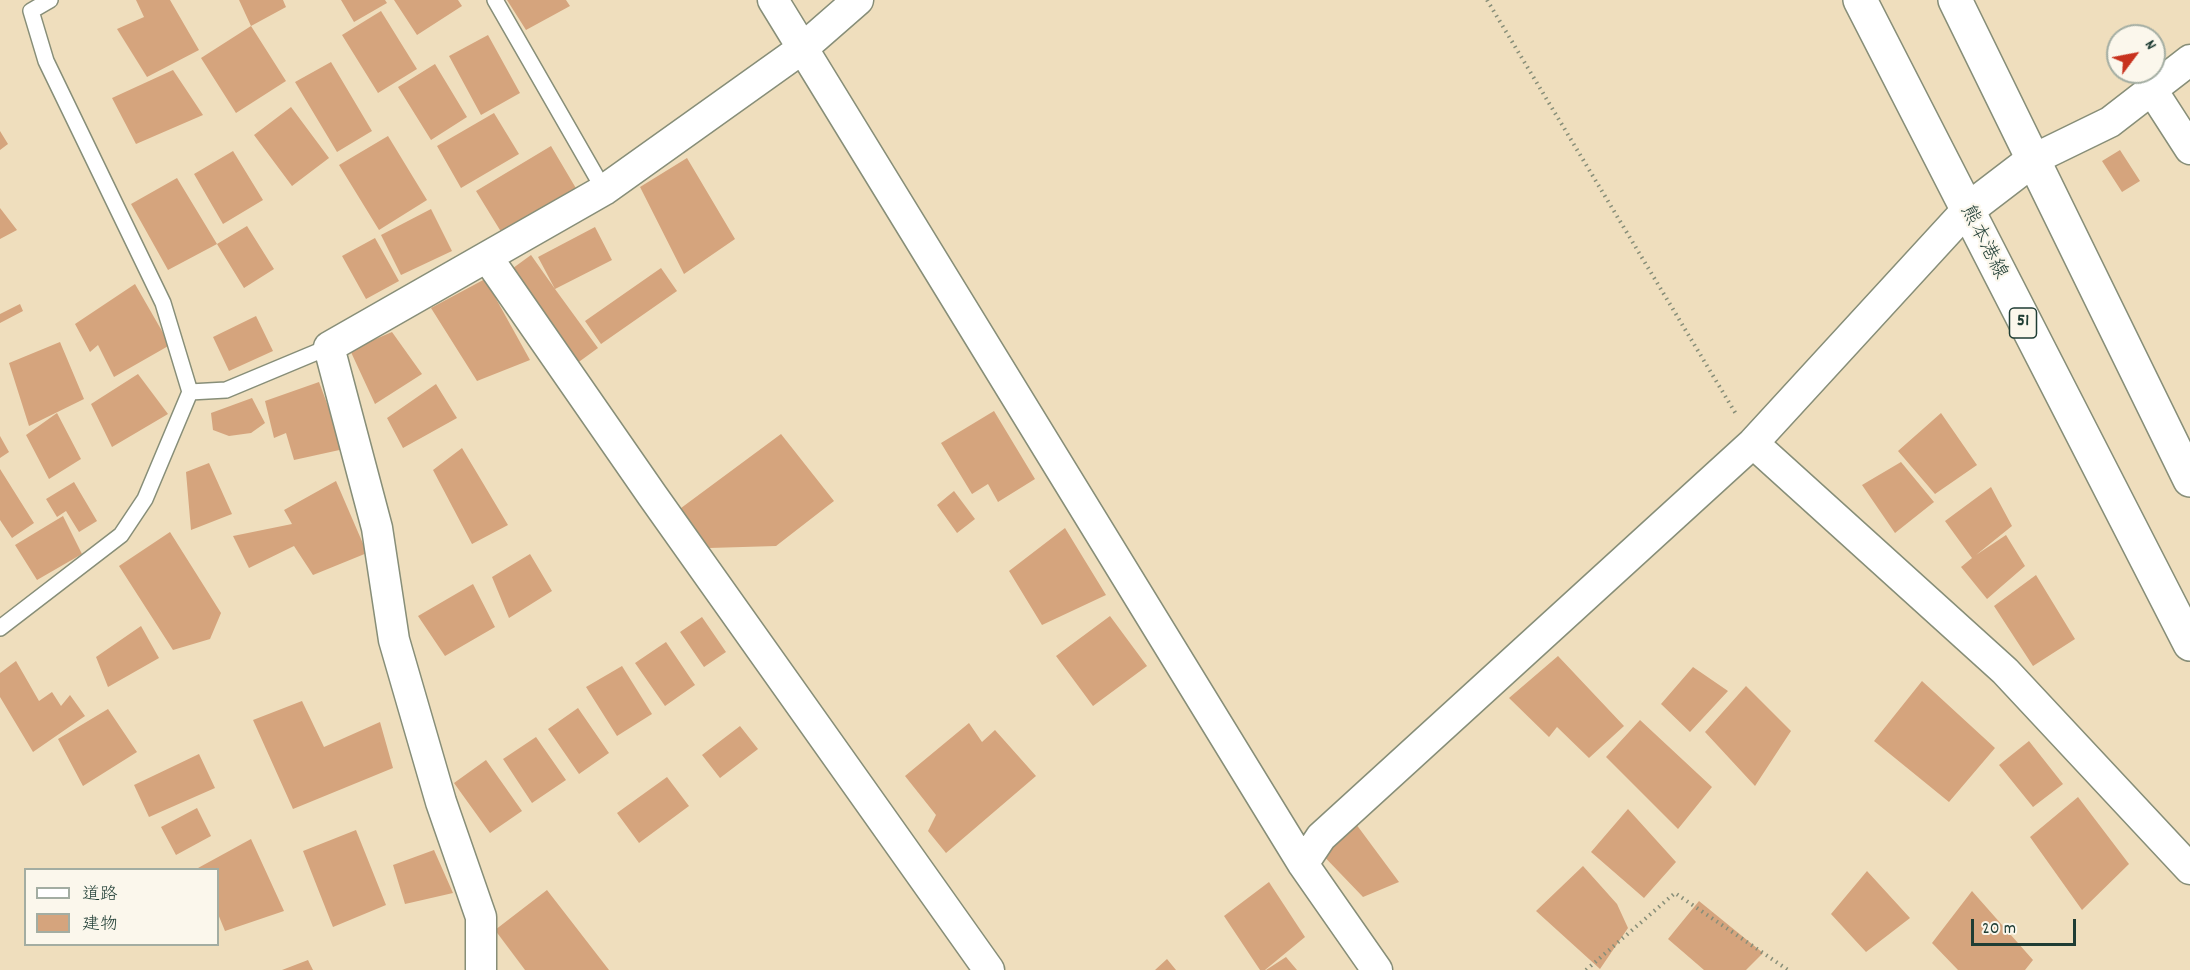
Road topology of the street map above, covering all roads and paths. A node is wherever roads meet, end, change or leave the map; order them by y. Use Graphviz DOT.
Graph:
graph roads {
  1 [pos="50,0"];
  2 [pos="495,0"];
  3 [pos="773,0"];
  4 [pos="858,0"];
  5 [pos="1487,0"];
  6 [pos="1860,0"];
  7 [pos="1955,0"];
  8 [pos="803,48"];
  9 [pos="2190,60"];
  10 [pos="2152,90"];
  11 [pos="2190,149"];
  12 [pos="2034,159"];
  13 [pos="604,190"];
  14 [pos="1966,211"];
  15 [pos="487,257"];
  16 [pos="330,347"];
  17 [pos="190,392"];
  18 [pos="1753,443"];
  19 [pos="2190,480"];
  20 [pos="0,628"];
  21 [pos="2190,644"];
  22 [pos="1303,864"];
  23 [pos="2190,869"];
  24 [pos="481,970"];
  25 [pos="990,970"];
  26 [pos="1377,970"];
  27 [pos="1586,970"];
  28 [pos="1788,970"];
  1 -- 17 [label="lane"];
  2 -- 13 [label="lane"];
  3 -- 8 [label="street"];
  4 -- 8 [label="street"];
  5 -- 18 [label="path"];
  6 -- 14 [label="main road, 熊本港線 / 51"];
  7 -- 12 [label="main road"];
  8 -- 13 [label="street"];
  8 -- 22 [label="street"];
  9 -- 10 [label="street"];
  10 -- 11 [label="street"];
  10 -- 12 [label="street"];
  12 -- 14 [label="main road"];
  12 -- 19 [label="main road"];
  13 -- 15 [label="street"];
  14 -- 18 [label="street"];
  14 -- 21 [label="main road, 熊本港線 / 51"];
  15 -- 16 [label="street"];
  15 -- 25 [label="street"];
  16 -- 17 [label="lane"];
  16 -- 24 [label="street"];
  17 -- 20 [label="lane"];
  18 -- 22 [label="street"];
  18 -- 23 [label="street"];
  22 -- 26 [label="street"];
  27 -- 28 [label="path"];
}
